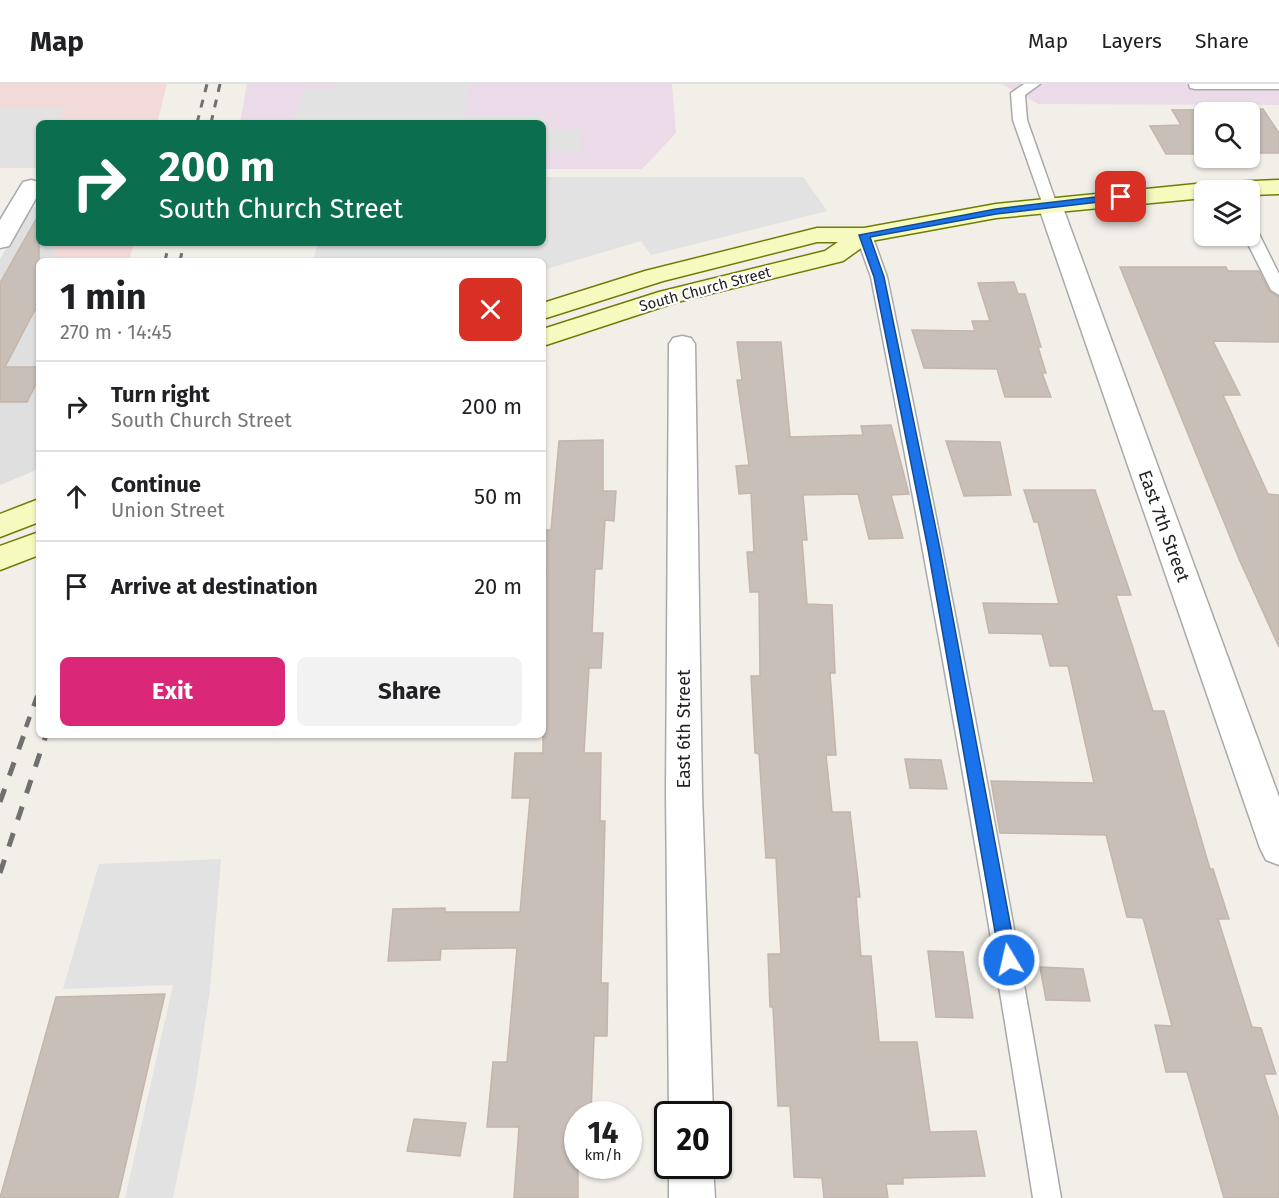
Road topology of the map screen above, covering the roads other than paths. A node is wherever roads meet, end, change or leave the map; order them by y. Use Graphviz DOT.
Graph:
graph roads {
  1 [pos="1033,84"];
  2 [pos="1195,86"];
  3 [pos="1279,86"];
  4 [pos="27,187"];
  5 [pos="1279,187"];
  6 [pos="1260,188"];
  7 [pos="1194,192"];
  8 [pos="1050,205"];
  9 [pos="864,235"];
  10 [pos="0,241"];
  11 [pos="1257,246"];
  12 [pos="1279,290"];
  13 [pos="546,310"];
  14 [pos="546,337"];
  15 [pos="682,344"];
  16 [pos="36,511"];
  17 [pos="0,526"];
  18 [pos="36,544"];
  19 [pos="0,559"];
  20 [pos="1277,839"];
  21 [pos="691,1101"];
  22 [pos="691,1179"];
  23 [pos="692,1198"];
  24 [pos="1047,1198"];
  1 -- 8 [label="lane"];
  2 -- 3 [label="lane"];
  4 -- 10 [label="street"];
  5 -- 6 [label="main road, South Church Street"];
  7 -- 8 [label="main road, South Church Street"];
  8 -- 9 [label="main road, South Church Street"];
  8 -- 20 [label="street, East 7th Street"];
  9 -- 13 [label="main road, South Church Street"];
  9 -- 14 [label="main road, South Church Street"];
  9 -- 24 [label="lane"];
  11 -- 12 [label="lane"];
  15 -- 21 [label="street, East 6th Street"];
  16 -- 17 [label="main road"];
  18 -- 19 [label="main road"];
  22 -- 23 [label="street"];
}
